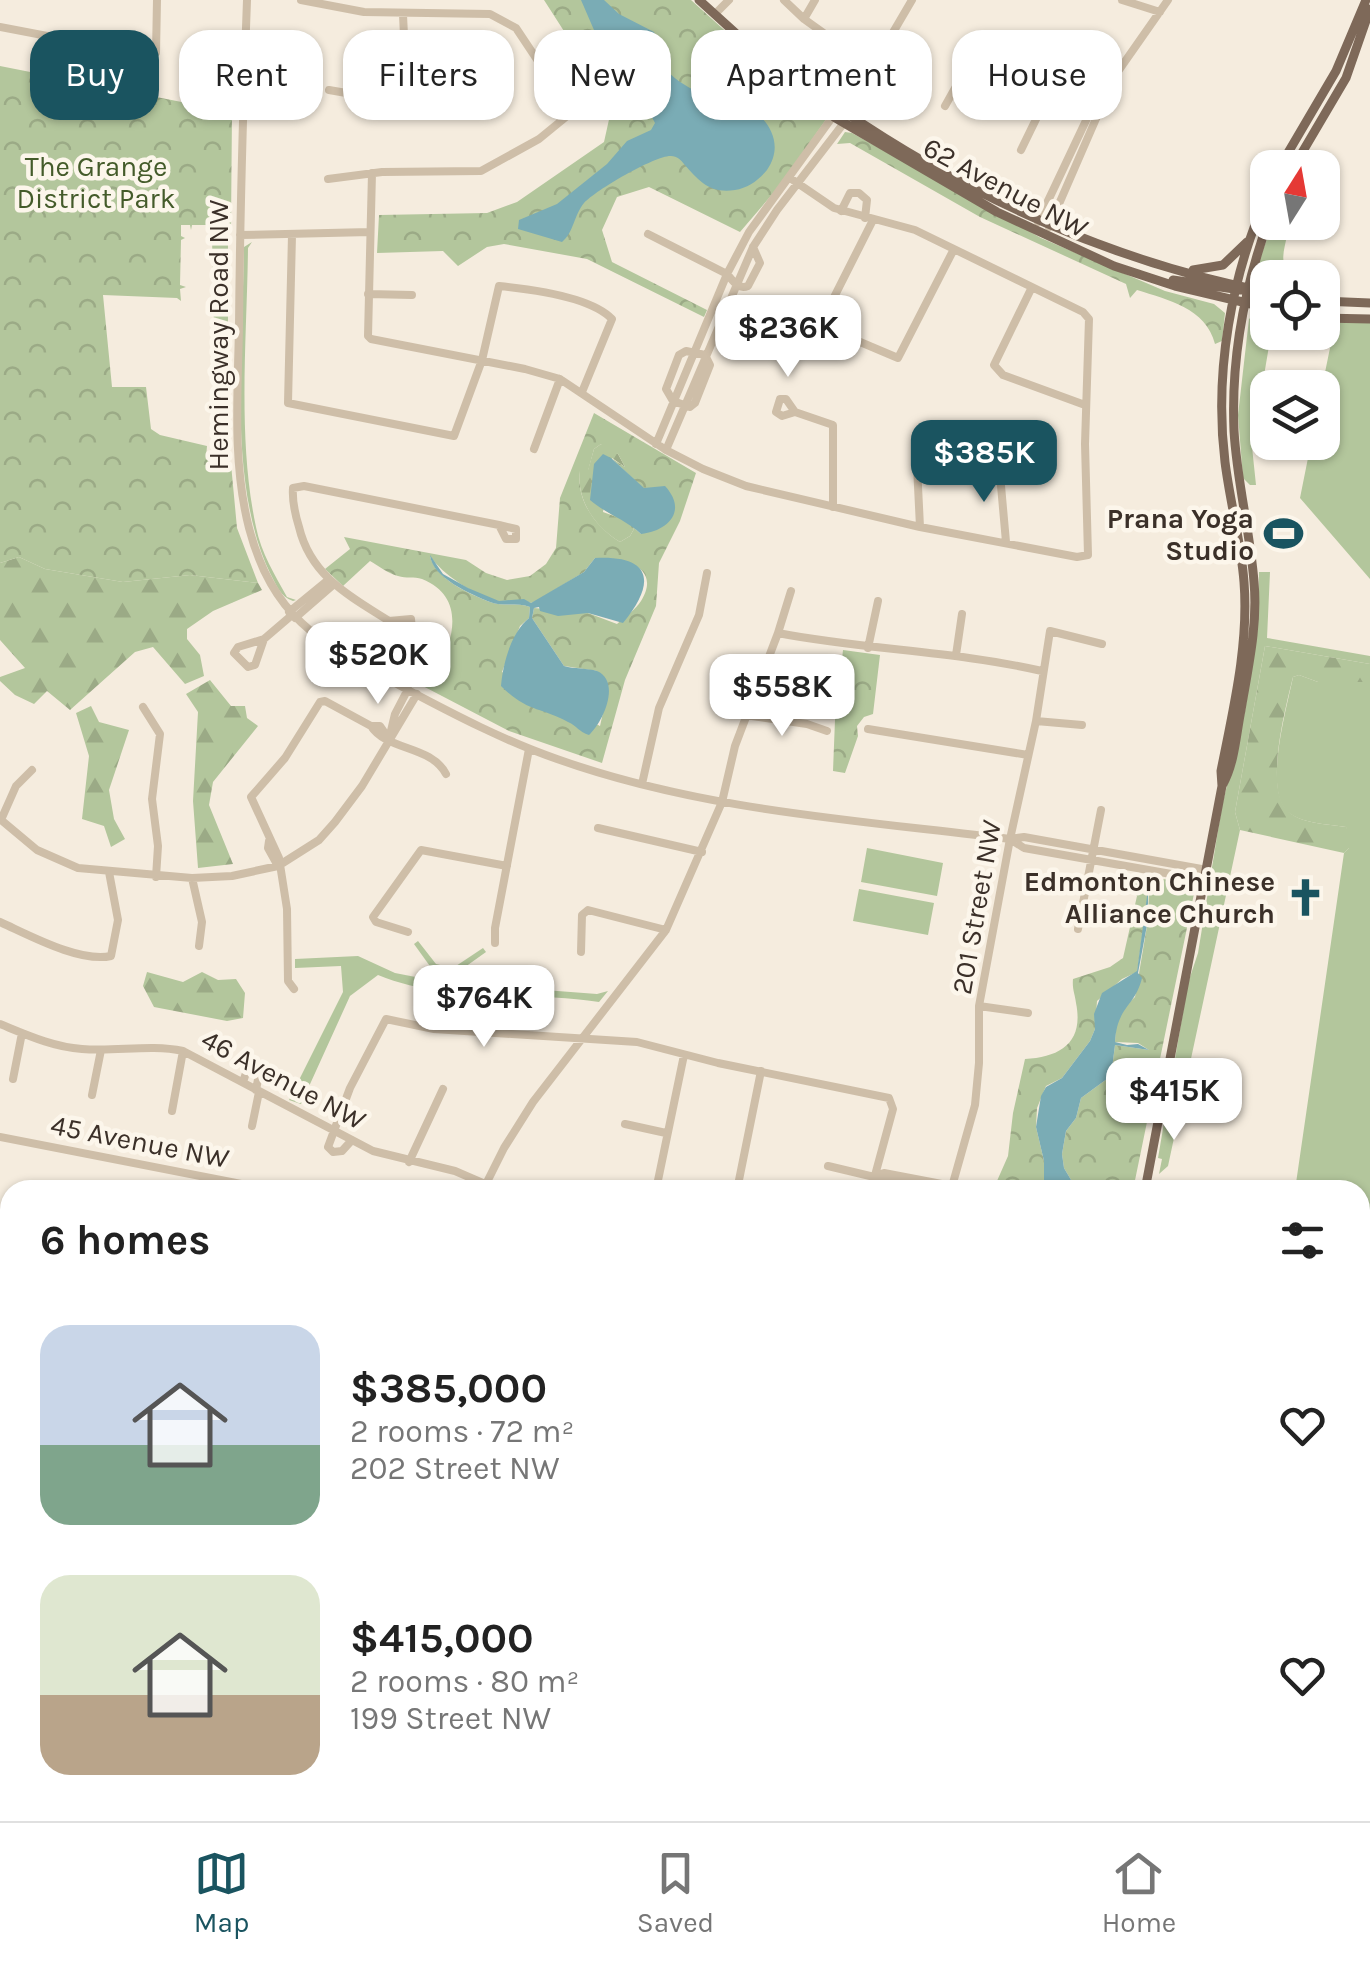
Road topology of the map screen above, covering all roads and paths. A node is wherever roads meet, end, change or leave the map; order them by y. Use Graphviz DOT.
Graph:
graph roads {
  1 [pos="157,0"];
  2 [pos="246,0"];
  3 [pos="301,0"];
  4 [pos="459,0"];
  5 [pos="730,0"];
  6 [pos="784,0"];
  7 [pos="815,0"];
  8 [pos="912,0"];
  9 [pos="1122,0"];
  10 [pos="1168,0"];
  11 [pos="1366,0"];
  12 [pos="378,1"];
  13 [pos="706,2"];
  14 [pos="1370,9"];
  15 [pos="1160,12"];
  16 [pos="376,13"];
  17 [pos="454,13"];
  18 [pos="716,14"];
  19 [pos="402,15"];
  20 [pos="804,20"];
  21 [pos="0,27"];
  22 [pos="403,30"];
  23 [pos="734,30"];
  24 [pos="1122,68"];
  25 [pos="328,90"];
  26 [pos="343,91"];
  27 [pos="952,94"];
  28 [pos="945,106"];
  29 [pos="831,120"];
  30 [pos="847,120"];
  31 [pos="1036,120"];
  32 [pos="1086,120"];
  33 [pos="1094,120"];
  34 [pos="1022,150"];
  35 [pos="1290,150"];
  36 [pos="1304,150"];
  37 [pos="372,173"];
  38 [pos="790,178"];
  39 [pos="328,179"];
  40 [pos="798,185"];
  41 [pos="841,211"];
  42 [pos="869,219"];
  43 [pos="1039,220"];
  44 [pos="1050,225"];
  45 [pos="1034,230"];
  46 [pos="370,232"];
  47 [pos="240,234"];
  48 [pos="648,234"];
  49 [pos="292,235"];
  50 [pos="1045,236"];
  51 [pos="1250,240"];
  52 [pos="1261,240"];
  53 [pos="744,242"];
  54 [pos="753,247"];
  55 [pos="954,249"];
  56 [pos="1180,271"];
  57 [pos="727,274"];
  58 [pos="735,284"];
  59 [pos="1032,287"];
  60 [pos="1250,293"];
  61 [pos="368,294"];
  62 [pos="1240,294"];
  63 [pos="412,295"];
  64 [pos="1250,299"];
  65 [pos="1340,302"];
  66 [pos="1370,303"];
  67 [pos="1340,318"];
  68 [pos="1370,319"];
  69 [pos="694,351"];
  70 [pos="704,356"];
  71 [pos="482,360"];
  72 [pos="560,379"];
  73 [pos="582,392"];
  74 [pos="673,401"];
  75 [pos="684,405"];
  76 [pos="1085,405"];
  77 [pos="795,412"];
  78 [pos="656,444"];
  79 [pos="534,449"];
  80 [pos="666,450"];
  81 [pos="833,507"];
  82 [pos="499,525"];
  83 [pos="920,526"];
  84 [pos="1006,542"];
  85 [pos="707,574"];
  86 [pos="331,582"];
  87 [pos="791,591"];
  88 [pos="878,601"];
  89 [pos="962,614"];
  90 [pos="292,615"];
  91 [pos="389,621"];
  92 [pos="778,634"];
  93 [pos="264,639"];
  94 [pos="1102,644"];
  95 [pos="868,648"];
  96 [pos="956,655"];
  97 [pos="1042,671"];
  98 [pos="408,689"];
  99 [pos="417,694"];
  100 [pos="143,707"];
  101 [pos="745,715"];
  102 [pos="1036,721"];
  103 [pos="1082,725"];
  104 [pos="868,729"];
  105 [pos="827,732"];
  106 [pos="389,739"];
  107 [pos="529,749"];
  108 [pos="1028,756"];
  109 [pos="32,770"];
  110 [pos="446,774"];
  111 [pos="642,784"];
  112 [pos="722,802"];
  113 [pos="1101,810"];
  114 [pos="0,820"];
  115 [pos="598,828"];
  116 [pos="1010,839"];
  117 [pos="1094,848"];
  118 [pos="702,852"];
  119 [pos="1091,860"];
  120 [pos="278,866"];
  121 [pos="507,866"];
  122 [pos="109,872"];
  123 [pos="1206,875"];
  124 [pos="156,877"];
  125 [pos="192,878"];
  126 [pos="0,922"];
  127 [pos="1078,929"];
  128 [pos="666,930"];
  129 [pos="408,932"];
  130 [pos="495,943"];
  131 [pos="199,946"];
  132 [pos="581,952"];
  133 [pos="294,989"];
  134 [pos="979,1006"];
  135 [pos="1028,1013"];
  136 [pos="0,1024"];
  137 [pos="22,1033"];
  138 [pos="584,1038"];
  139 [pos="101,1050"];
  140 [pos="184,1051"];
  141 [pos="684,1055"];
  142 [pos="760,1071"];
  143 [pos="12,1079"];
  144 [pos="243,1082"];
  145 [pos="442,1089"];
  146 [pos="257,1091"];
  147 [pos="92,1094"];
  148 [pos="172,1111"];
  149 [pos="625,1124"];
  150 [pos="252,1126"];
  151 [pos="335,1129"];
  152 [pos="666,1133"];
  153 [pos="0,1137"];
  154 [pos="352,1140"];
  155 [pos="409,1162"];
  156 [pos="828,1166"];
  157 [pos="874,1176"];
  158 [pos="203,1180"];
  159 [pos="471,1180"];
  160 [pos="488,1180"];
  161 [pos="658,1180"];
  162 [pos="738,1180"];
  163 [pos="873,1180"];
  164 [pos="882,1180"];
  165 [pos="915,1180"];
  166 [pos="953,1180"];
  167 [pos="1147,1180"];
  1 -- 21 [label="street"];
  2 -- 47 [label="street, Hemingway Road NW"];
  3 -- 16 [label="street"];
  4 -- 17 [label="street"];
  5 -- 18 [label="street"];
  6 -- 20 [label="street"];
  7 -- 20 [label="street"];
  8 -- 20 [label="street"];
  9 -- 15 [label="street"];
  10 -- 15 [label="street"];
  11 -- 35 [label="main road"];
  12 -- 16 [label="street"];
  13 -- 18 [label="main road, 62 Avenue NW"];
  14 -- 36 [label="main road"];
  15 -- 24 [label="street"];
  16 -- 19 [label="street"];
  17 -- 19 [label="street"];
  17 -- 37 [label="street"];
  18 -- 23 [label="main road, 62 Avenue NW"];
  19 -- 22 [label="street"];
  25 -- 26 [label="street"];
  27 -- 28 [label="street"];
  29 -- 38 [label="street"];
  30 -- 40 [label="street"];
  30 -- 43 [label="main road, 62 Avenue NW"];
  30 -- 45 [label="main road, 62 Avenue NW"];
  31 -- 34 [label="street"];
  32 -- 43 [label="street"];
  33 -- 44 [label="street"];
  37 -- 39 [label="street"];
  37 -- 46 [label="street"];
  38 -- 40 [label="street"];
  38 -- 53 [label="street"];
  40 -- 41 [label="street"];
  40 -- 54 [label="street"];
  41 -- 42 [label="street"];
  41 -- 42 [label="street"];
  42 -- 55 [label="street"];
  42 -- 55 [label="street"];
  43 -- 44 [label="main road, 62 Avenue NW"];
  43 -- 45 [label="street"];
  44 -- 50 [label="street"];
  44 -- 56 [label="main road, 62 Avenue NW"];
  45 -- 50 [label="main road, 62 Avenue NW"];
  46 -- 49 [label="street"];
  46 -- 61 [label="street"];
  47 -- 49 [label="street"];
  47 -- 90 [label="street, Hemingway Road NW"];
  48 -- 57 [label="street"];
  49 -- 71 [label="street"];
  50 -- 62 [label="main road, 62 Avenue NW"];
  51 -- 56 [label="main road"];
  51 -- 62 [label="main road"];
  52 -- 62 [label="main road"];
  53 -- 54 [label="street"];
  53 -- 57 [label="street"];
  54 -- 58 [label="street"];
  55 -- 59 [label="street"];
  56 -- 62 [label="main road, 62 Avenue NW"];
  57 -- 58 [label="street"];
  57 -- 69 [label="street"];
  58 -- 70 [label="street"];
  59 -- 76 [label="street"];
  59 -- 76 [label="street"];
  60 -- 62 [label="main road, 62 Avenue NW"];
  61 -- 63 [label="street"];
  61 -- 71 [label="street"];
  62 -- 64 [label="main road, 62 Avenue NW"];
  62 -- 123 [label="main road"];
  65 -- 66 [label="main road"];
  67 -- 68 [label="main road"];
  69 -- 70 [label="street"];
  69 -- 74 [label="street"];
  70 -- 75 [label="street"];
  71 -- 72 [label="street"];
  71 -- 73 [label="street"];
  72 -- 73 [label="street"];
  72 -- 79 [label="street"];
  73 -- 78 [label="street"];
  74 -- 75 [label="street"];
  74 -- 78 [label="street"];
  75 -- 80 [label="street"];
  76 -- 84 [label="street"];
  77 -- 81 [label="street"];
  78 -- 80 [label="street"];
  80 -- 81 [label="street"];
  81 -- 83 [label="street"];
  82 -- 86 [label="street"];
  83 -- 84 [label="street"];
  83 -- 84 [label="street"];
  85 -- 111 [label="street"];
  86 -- 90 [label="street"];
  86 -- 91 [label="street"];
  87 -- 92 [label="street"];
  88 -- 95 [label="street"];
  89 -- 96 [label="street"];
  90 -- 93 [label="street"];
  90 -- 98 [label="street, Hemingway Road NW"];
  92 -- 95 [label="street"];
  92 -- 101 [label="street"];
  94 -- 97 [label="street, 201 Street NW"];
  95 -- 96 [label="street"];
  96 -- 97 [label="street"];
  97 -- 102 [label="street, 201 Street NW"];
  98 -- 99 [label="street, Hemingway Road NW"];
  98 -- 106 [label="street"];
  99 -- 106 [label="street"];
  99 -- 107 [label="street, Hemingway Road NW"];
  100 -- 124 [label="street"];
  101 -- 105 [label="street"];
  101 -- 112 [label="street"];
  102 -- 103 [label="street"];
  102 -- 108 [label="street, 201 Street NW"];
  104 -- 108 [label="street"];
  106 -- 110 [label="street"];
  106 -- 120 [label="street"];
  106 -- 120 [label="street"];
  107 -- 111 [label="street, Hemingway Road NW"];
  107 -- 121 [label="street"];
  108 -- 116 [label="street, 201 Street NW"];
  109 -- 114 [label="street"];
  111 -- 112 [label="street, Hemingway Road NW"];
  112 -- 116 [label="street, Hemingway Road NW"];
  112 -- 118 [label="street"];
  113 -- 117 [label="street"];
  114 -- 122 [label="street"];
  115 -- 118 [label="street"];
  116 -- 117 [label="street, Hemingway Road NW"];
  116 -- 119 [label="street, Hemingway Road NW"];
  116 -- 134 [label="street, 201 Street NW"];
  117 -- 119 [label="street"];
  117 -- 123 [label="street, Hemingway Road NW"];
  118 -- 128 [label="street"];
  119 -- 123 [label="street, Hemingway Road NW"];
  119 -- 127 [label="street"];
  120 -- 125 [label="street"];
  120 -- 133 [label="street"];
  121 -- 129 [label="street"];
  121 -- 130 [label="street"];
  122 -- 124 [label="street"];
  122 -- 126 [label="street"];
  123 -- 167 [label="main road"];
  124 -- 125 [label="street"];
  125 -- 131 [label="street"];
  128 -- 132 [label="street"];
  128 -- 138 [label="street"];
  134 -- 135 [label="street"];
  134 -- 166 [label="street, 201 Street NW"];
  136 -- 137 [label="street, 46 Avenue NW"];
  137 -- 139 [label="street, 46 Avenue NW"];
  137 -- 143 [label="street"];
  138 -- 141 [label="street"];
  138 -- 151 [label="street"];
  138 -- 160 [label="street"];
  139 -- 140 [label="street, 46 Avenue NW"];
  139 -- 147 [label="street"];
  140 -- 144 [label="street, 46 Avenue NW"];
  140 -- 148 [label="street"];
  141 -- 142 [label="street"];
  141 -- 152 [label="street"];
  142 -- 157 [label="street"];
  142 -- 162 [label="street"];
  144 -- 146 [label="street, 46 Avenue NW"];
  144 -- 146 [label="street"];
  145 -- 155 [label="street"];
  146 -- 150 [label="street"];
  146 -- 151 [label="street, 46 Avenue NW"];
  149 -- 152 [label="street"];
  151 -- 154 [label="street, 46 Avenue NW"];
  151 -- 154 [label="street"];
  152 -- 161 [label="street"];
  153 -- 158 [label="street, 45 Avenue NW"];
  154 -- 155 [label="street, 46 Avenue NW"];
  155 -- 159 [label="street, 46 Avenue NW"];
  156 -- 157 [label="street"];
  157 -- 163 [label="street"];
  157 -- 164 [label="street"];
  157 -- 165 [label="street"];
}
